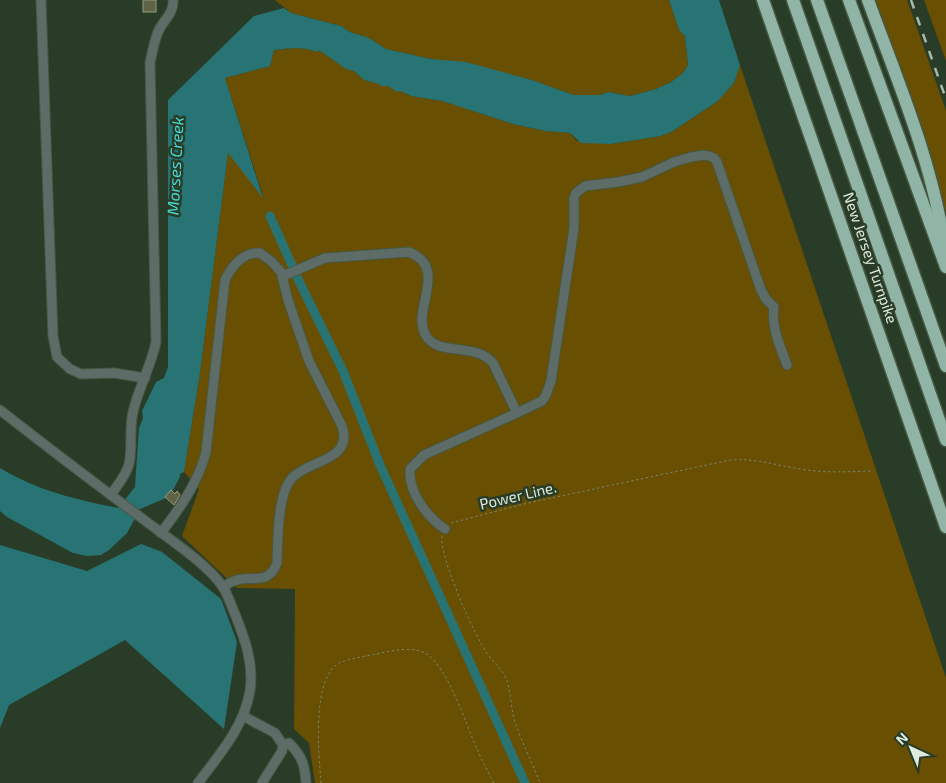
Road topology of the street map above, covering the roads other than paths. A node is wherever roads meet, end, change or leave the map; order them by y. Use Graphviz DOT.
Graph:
graph roads {
  1 [pos="41,0"];
  2 [pos="172,0"];
  3 [pos="763,0"];
  4 [pos="793,0"];
  5 [pos="817,0"];
  6 [pos="848,0"];
  7 [pos="868,0"];
  8 [pos="946,260"];
  9 [pos="946,267"];
  10 [pos="283,276"];
  11 [pos="787,365"];
  12 [pos="946,366"];
  13 [pos="145,378"];
  14 [pos="0,410"];
  15 [pos="517,413"];
  16 [pos="946,440"];
  17 [pos="110,495"];
  18 [pos="946,527"];
  19 [pos="445,529"];
  20 [pos="160,533"];
  21 [pos="223,587"];
  22 [pos="243,716"];
  23 [pos="283,745"];
  24 [pos="198,783"];
  25 [pos="262,783"];
  26 [pos="306,783"];
  1 -- 13 [label="lane"];
  2 -- 13 [label="lane"];
  3 -- 18 [label="highway, New Jersey Turnpike"];
  4 -- 16 [label="highway, New Jersey Turnpike"];
  5 -- 12 [label="highway"];
  6 -- 9 [label="highway"];
  7 -- 8 [label="highway"];
  10 -- 15 [label="lane"];
  10 -- 20 [label="lane"];
  10 -- 21 [label="lane"];
  11 -- 15 [label="lane"];
  13 -- 17 [label="lane"];
  14 -- 17 [label="lane"];
  15 -- 19 [label="lane"];
  17 -- 20 [label="lane"];
  20 -- 21 [label="lane"];
  21 -- 22 [label="lane"];
  22 -- 23 [label="lane"];
  22 -- 24 [label="lane"];
  23 -- 25 [label="lane"];
  23 -- 26 [label="lane"];
}
